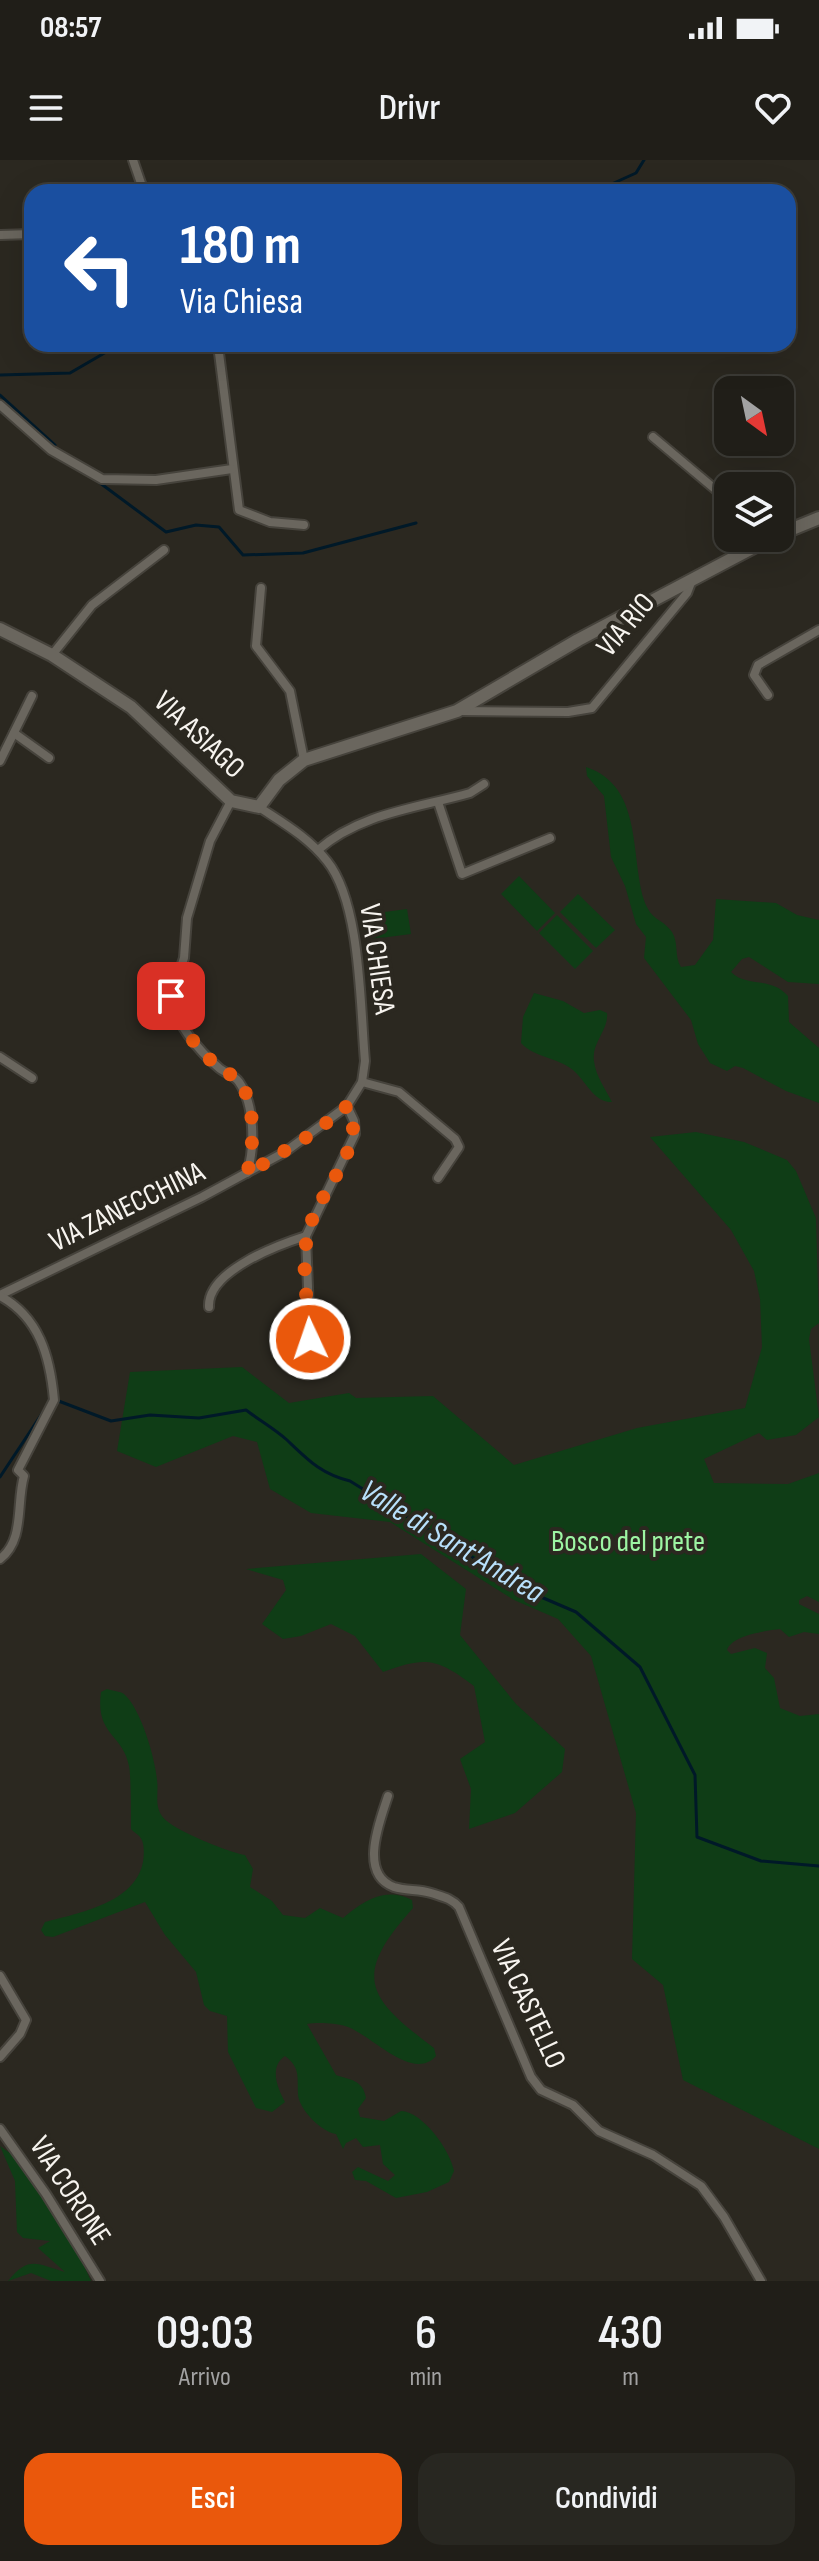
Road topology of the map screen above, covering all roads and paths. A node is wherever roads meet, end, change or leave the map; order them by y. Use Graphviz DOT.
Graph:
graph roads {
  1 [pos="133,160"];
  2 [pos="141,184"];
  3 [pos="24,234"];
  4 [pos="0,235"];
  5 [pos="219,353"];
  6 [pos="0,405"];
  7 [pos="653,437"];
  8 [pos="232,469"];
  9 [pos="714,488"];
  10 [pos="819,518"];
  11 [pos="304,525"];
  12 [pos="794,528"];
  13 [pos="164,550"];
  14 [pos="743,552"];
  15 [pos="692,579"];
  16 [pos="261,588"];
  17 [pos="0,629"];
  18 [pos="819,630"];
  19 [pos="578,640"];
  20 [pos="52,655"];
  21 [pos="768,695"];
  22 [pos="32,696"];
  23 [pos="597,704"];
  24 [pos="457,711"];
  25 [pos="14,733"];
  26 [pos="49,758"];
  27 [pos="304,760"];
  28 [pos="0,761"];
  29 [pos="484,784"];
  30 [pos="231,801"];
  31 [pos="438,802"];
  32 [pos="259,807"];
  33 [pos="550,838"];
  34 [pos="318,850"];
  35 [pos="0,1057"];
  36 [pos="32,1078"];
  37 [pos="362,1082"];
  38 [pos="347,1106"];
  39 [pos="247,1174"];
  40 [pos="438,1178"];
  41 [pos="306,1236"];
  42 [pos="0,1296"];
  43 [pos="209,1307"];
  44 [pos="310,1339"];
  45 [pos="0,1559"];
  46 [pos="388,1796"];
  47 [pos="0,1976"];
  48 [pos="0,2057"];
  49 [pos="0,2129"];
  50 [pos="100,2281"];
  51 [pos="761,2281"];
  1 -- 2 [label="street"];
  3 -- 4 [label="street"];
  5 -- 8 [label="street"];
  6 -- 8 [label="street"];
  7 -- 9 [label="street"];
  8 -- 11 [label="street"];
  10 -- 12 [label="street"];
  13 -- 20 [label="street"];
  14 -- 15 [label="street, VIA RIO"];
  15 -- 19 [label="street, VIA RIO"];
  15 -- 23 [label="street, VIA RIO"];
  16 -- 27 [label="street"];
  17 -- 20 [label="street, VIA ASIAGO"];
  18 -- 21 [label="street"];
  19 -- 24 [label="street, VIA ASIAGO"];
  20 -- 30 [label="street, VIA ASIAGO"];
  22 -- 25 [label="street"];
  23 -- 24 [label="street, VIA ASIAGO"];
  24 -- 27 [label="street, VIA ASIAGO"];
  25 -- 26 [label="street"];
  25 -- 28 [label="street"];
  27 -- 32 [label="street, VIA ASIAGO"];
  29 -- 31 [label="street"];
  30 -- 32 [label="street, VIA ASIAGO"];
  30 -- 39 [label="street, VIA ZANECCHINA"];
  31 -- 33 [label="street"];
  31 -- 34 [label="street"];
  32 -- 34 [label="street, VIA CHIESA"];
  34 -- 37 [label="street, VIA CHIESA"];
  35 -- 36 [label="street"];
  37 -- 38 [label="street"];
  37 -- 40 [label="street"];
  38 -- 39 [label="street"];
  38 -- 41 [label="street"];
  39 -- 42 [label="street, VIA ZANECCHINA"];
  41 -- 43 [label="street"];
  41 -- 44 [label="street"];
  42 -- 45 [label="street"];
  46 -- 51 [label="street, VIA CASTELLO"];
  47 -- 48 [label="street"];
  49 -- 50 [label="street, VIA CORONE"];
}
